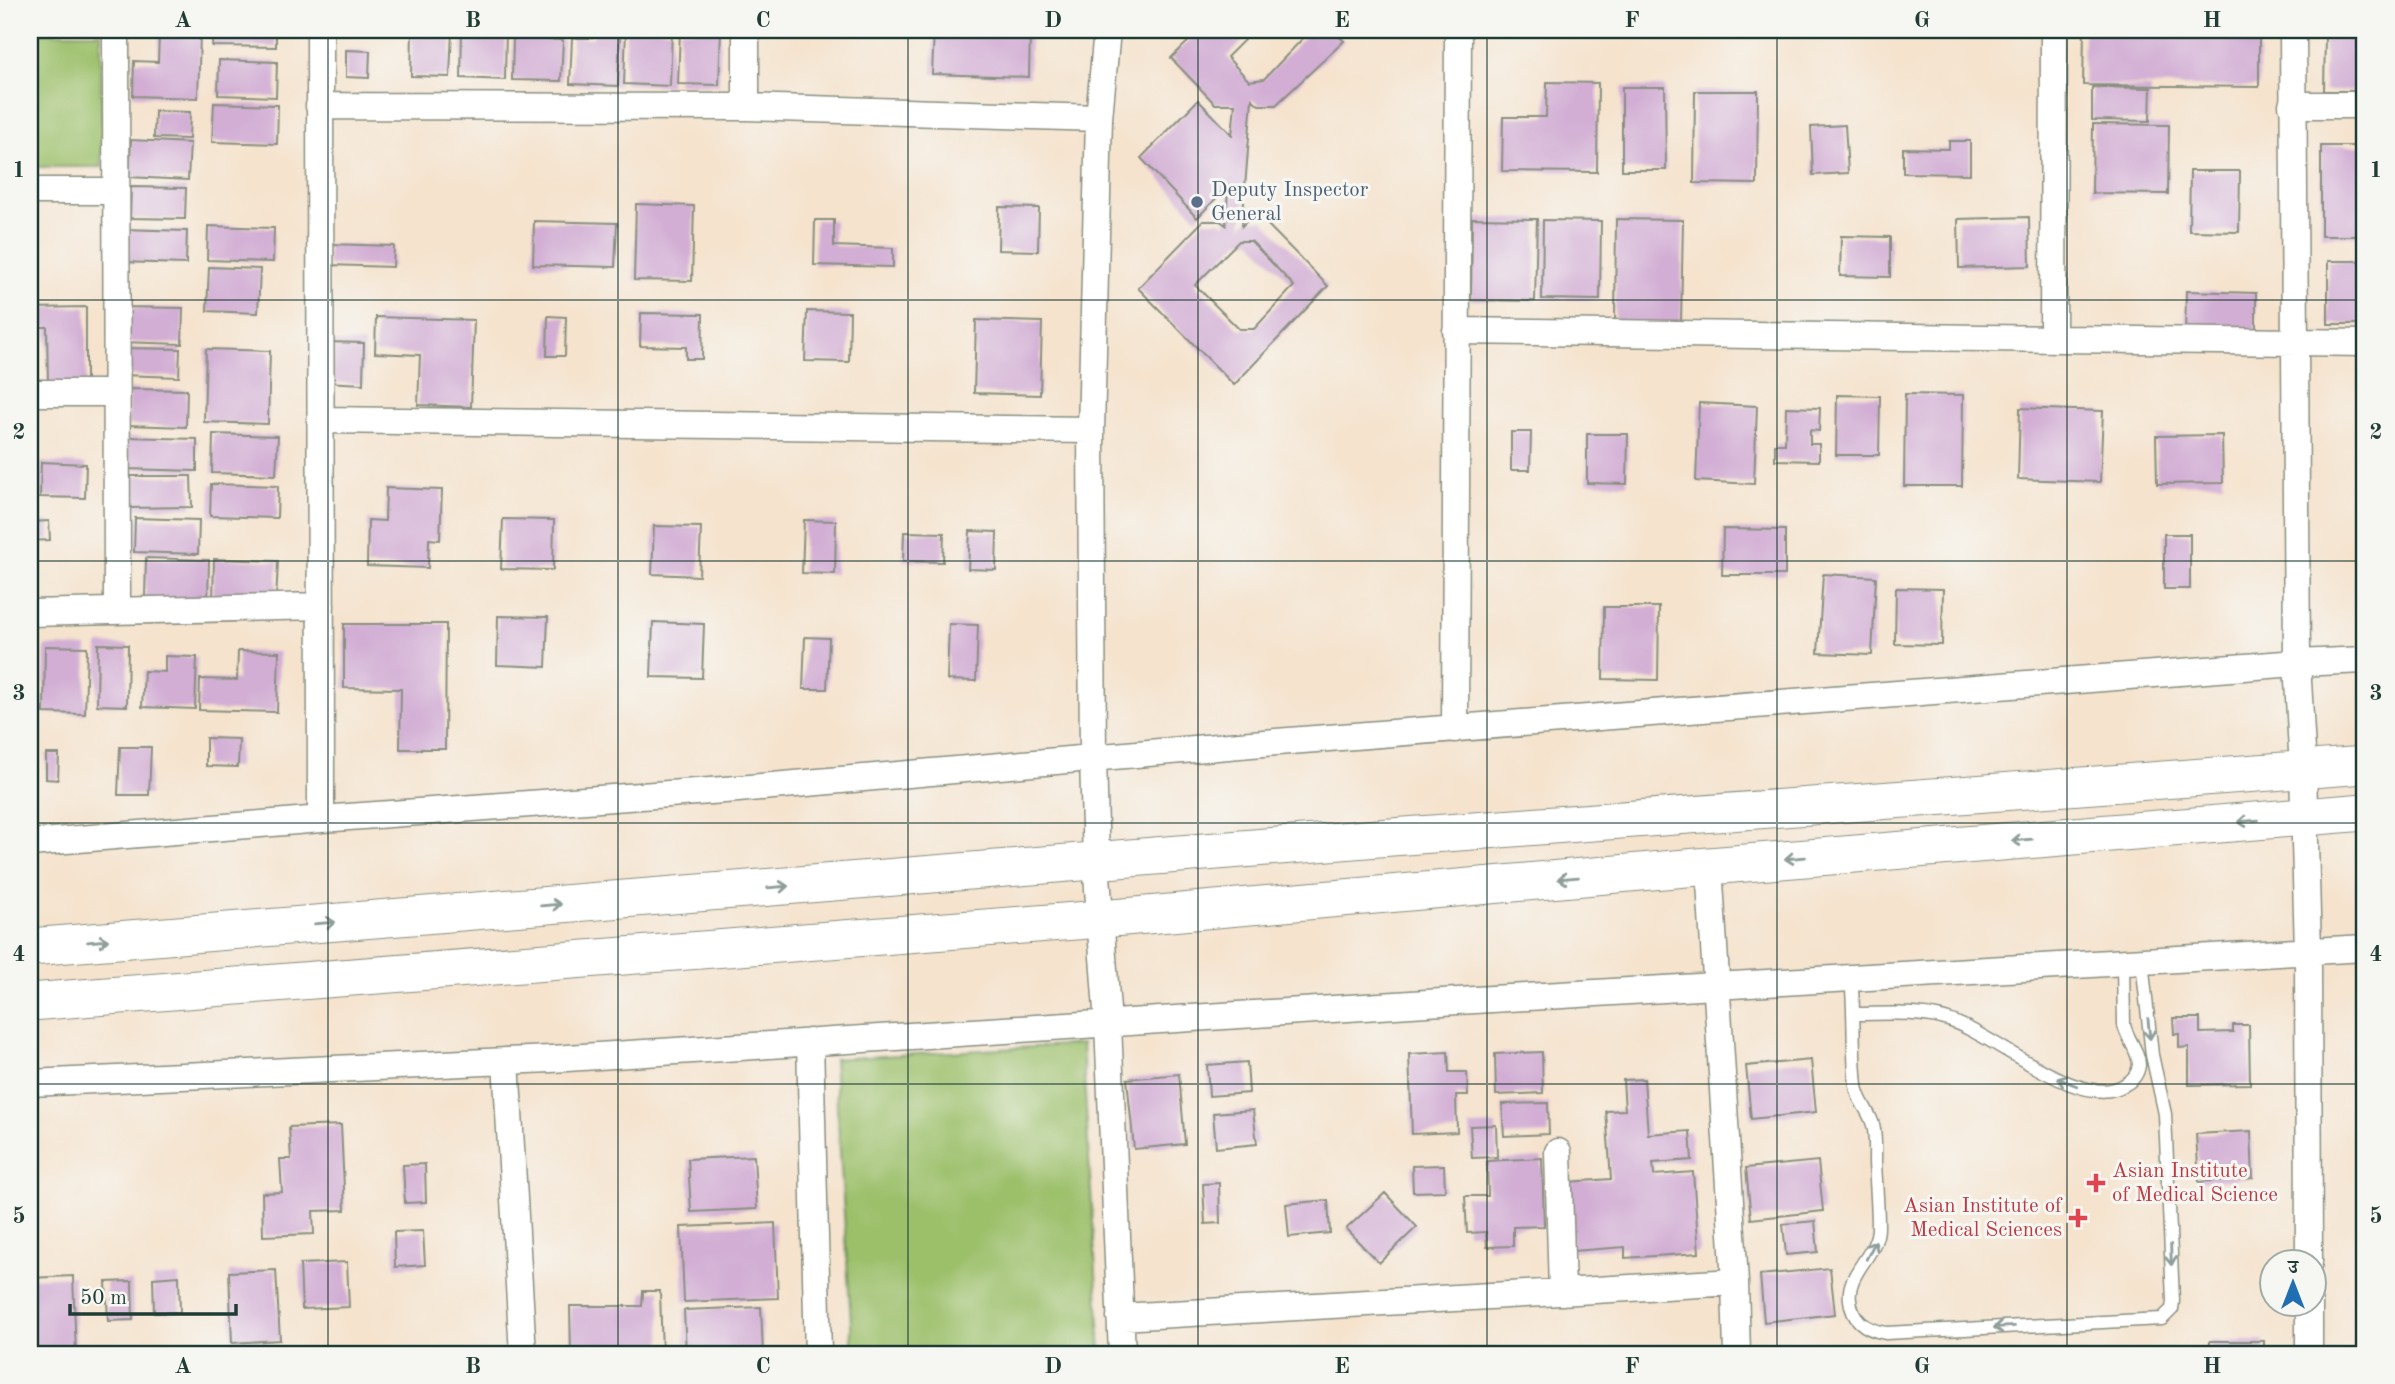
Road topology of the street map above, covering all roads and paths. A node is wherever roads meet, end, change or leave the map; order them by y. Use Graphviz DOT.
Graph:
graph roads {
  1 [pos="116,30"];
  2 [pos="320,30"];
  3 [pos="746,30"];
  4 [pos="1107,30"];
  5 [pos="1458,30"];
  6 [pos="2054,30"];
  7 [pos="2293,30"];
  8 [pos="2292,105"];
  9 [pos="2365,105"];
  10 [pos="319,106"];
  11 [pos="746,107"];
  12 [pos="1099,118"];
  13 [pos="30,191"];
  14 [pos="115,191"];
  15 [pos="1456,331"];
  16 [pos="2053,338"];
  17 [pos="2365,343"];
  18 [pos="2297,344"];
  19 [pos="30,393"];
  20 [pos="115,393"];
  21 [pos="320,420"];
  22 [pos="1091,430"];
  23 [pos="321,606"];
  24 [pos="117,611"];
  25 [pos="30,613"];
  26 [pos="2365,660"];
  27 [pos="2297,663"];
  28 [pos="1455,729"];
  29 [pos="1093,758"];
  30 [pos="2365,765"];
  31 [pos="2303,769"];
  32 [pos="2365,812"];
  33 [pos="2303,816"];
  34 [pos="321,819"];
  35 [pos="30,843"];
  36 [pos="1096,862"];
  37 [pos="1709,866"];
  38 [pos="1101,919"];
  39 [pos="30,947"];
  40 [pos="2365,948"];
  41 [pos="2308,951"];
  42 [pos="2132,962"];
  43 [pos="1851,978"];
  44 [pos="1717,986"];
  45 [pos="30,1002"];
  46 [pos="1855,1014"];
  47 [pos="1108,1024"];
  48 [pos="810,1042"];
  49 [pos="506,1061"];
  50 [pos="30,1083"];
  51 [pos="1558,1152"];
  52 [pos="2309,1248"];
  53 [pos="1735,1282"];
  54 [pos="1562,1292"];
  55 [pos="1120,1317"];
  56 [pos="2309,1318"];
  57 [pos="523,1354"];
  58 [pos="818,1354"];
  59 [pos="1122,1354"];
  60 [pos="1737,1354"];
  61 [pos="2309,1354"];
  1 -- 14 [label="street"];
  2 -- 10 [label="street"];
  3 -- 11 [label="street"];
  4 -- 12 [label="street"];
  5 -- 15 [label="street"];
  6 -- 16 [label="street"];
  7 -- 8 [label="street"];
  8 -- 9 [label="street"];
  8 -- 18 [label="street"];
  10 -- 11 [label="street"];
  10 -- 21 [label="street"];
  11 -- 12 [label="street"];
  12 -- 22 [label="street"];
  13 -- 14 [label="street"];
  14 -- 20 [label="street"];
  15 -- 16 [label="street"];
  15 -- 28 [label="street"];
  16 -- 18 [label="street"];
  17 -- 18 [label="street"];
  18 -- 27 [label="street"];
  19 -- 20 [label="street"];
  20 -- 24 [label="street"];
  21 -- 22 [label="street"];
  21 -- 23 [label="street"];
  22 -- 29 [label="street"];
  23 -- 24 [label="street"];
  23 -- 34 [label="street"];
  24 -- 25 [label="street"];
  26 -- 27 [label="street"];
  27 -- 28 [label="street"];
  27 -- 31 [label="street"];
  28 -- 29 [label="street"];
  29 -- 34 [label="street"];
  29 -- 36 [label="street"];
  30 -- 31 [label="main road"];
  31 -- 33 [label="street"];
  31 -- 36 [label="main road"];
  32 -- 33 [label="main road"];
  33 -- 37 [label="main road, one-way"];
  33 -- 41 [label="street"];
  34 -- 35 [label="street"];
  36 -- 38 [label="street"];
  39 -- 36 [label="main road, one-way"];
  37 -- 38 [label="main road, one-way"];
  37 -- 44 [label="street"];
  38 -- 45 [label="main road"];
  38 -- 47 [label="street"];
  40 -- 41 [label="street"];
  41 -- 42 [label="street"];
  41 -- 52 [label="street"];
  42 -- 43 [label="street"];
  42 -- 46 [label="lane, one-way"];
  42 -- 46 [label="lane, one-way"];
  43 -- 44 [label="street"];
  43 -- 46 [label="lane"];
  44 -- 47 [label="street"];
  44 -- 53 [label="street"];
  47 -- 48 [label="street"];
  47 -- 55 [label="street"];
  48 -- 49 [label="street"];
  48 -- 58 [label="street"];
  49 -- 50 [label="street"];
  49 -- 57 [label="street"];
  51 -- 54 [label="street"];
  53 -- 54 [label="street"];
  53 -- 60 [label="street"];
  54 -- 55 [label="street"];
  55 -- 59 [label="street"];
  56 -- 61 [label="street"];
}
